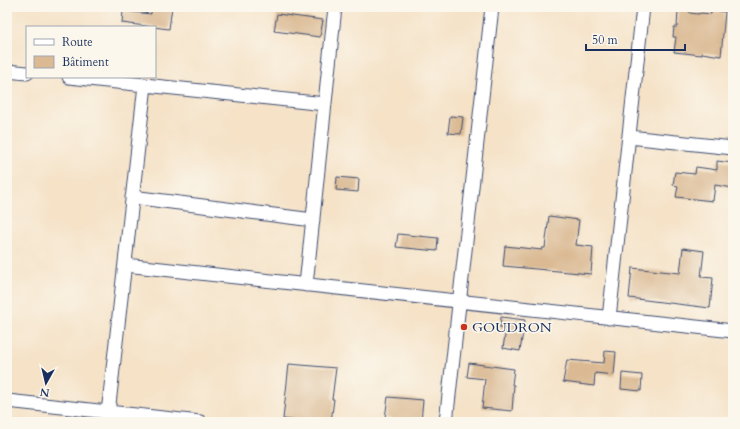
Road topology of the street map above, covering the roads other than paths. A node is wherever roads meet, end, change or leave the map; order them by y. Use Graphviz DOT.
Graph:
graph roads {
  1 [pos="336,7"];
  2 [pos="492,7"];
  3 [pos="643,7"];
  4 [pos="7,71"];
  5 [pos="26,73"];
  6 [pos="78,78"];
  7 [pos="145,85"];
  8 [pos="325,104"];
  9 [pos="629,136"];
  10 [pos="733,148"];
  11 [pos="132,197"];
  12 [pos="313,220"];
  13 [pos="125,265"];
  14 [pos="306,285"];
  15 [pos="459,301"];
  16 [pos="609,318"];
  17 [pos="733,331"];
  18 [pos="7,401"];
  19 [pos="107,417"];
  20 [pos="200,422"];
  21 [pos="446,422"];
  1 -- 8 [label="street"];
  2 -- 15 [label="street"];
  3 -- 9 [label="street"];
  4 -- 5 [label="street"];
  6 -- 7 [label="street"];
  7 -- 8 [label="street"];
  7 -- 11 [label="street"];
  8 -- 12 [label="street"];
  9 -- 10 [label="street"];
  9 -- 16 [label="street"];
  11 -- 12 [label="street"];
  11 -- 13 [label="street"];
  12 -- 14 [label="street"];
  13 -- 14 [label="street"];
  13 -- 19 [label="street"];
  14 -- 15 [label="street"];
  15 -- 16 [label="street"];
  15 -- 21 [label="street"];
  16 -- 17 [label="street"];
  18 -- 19 [label="street"];
  19 -- 20 [label="street"];
}
